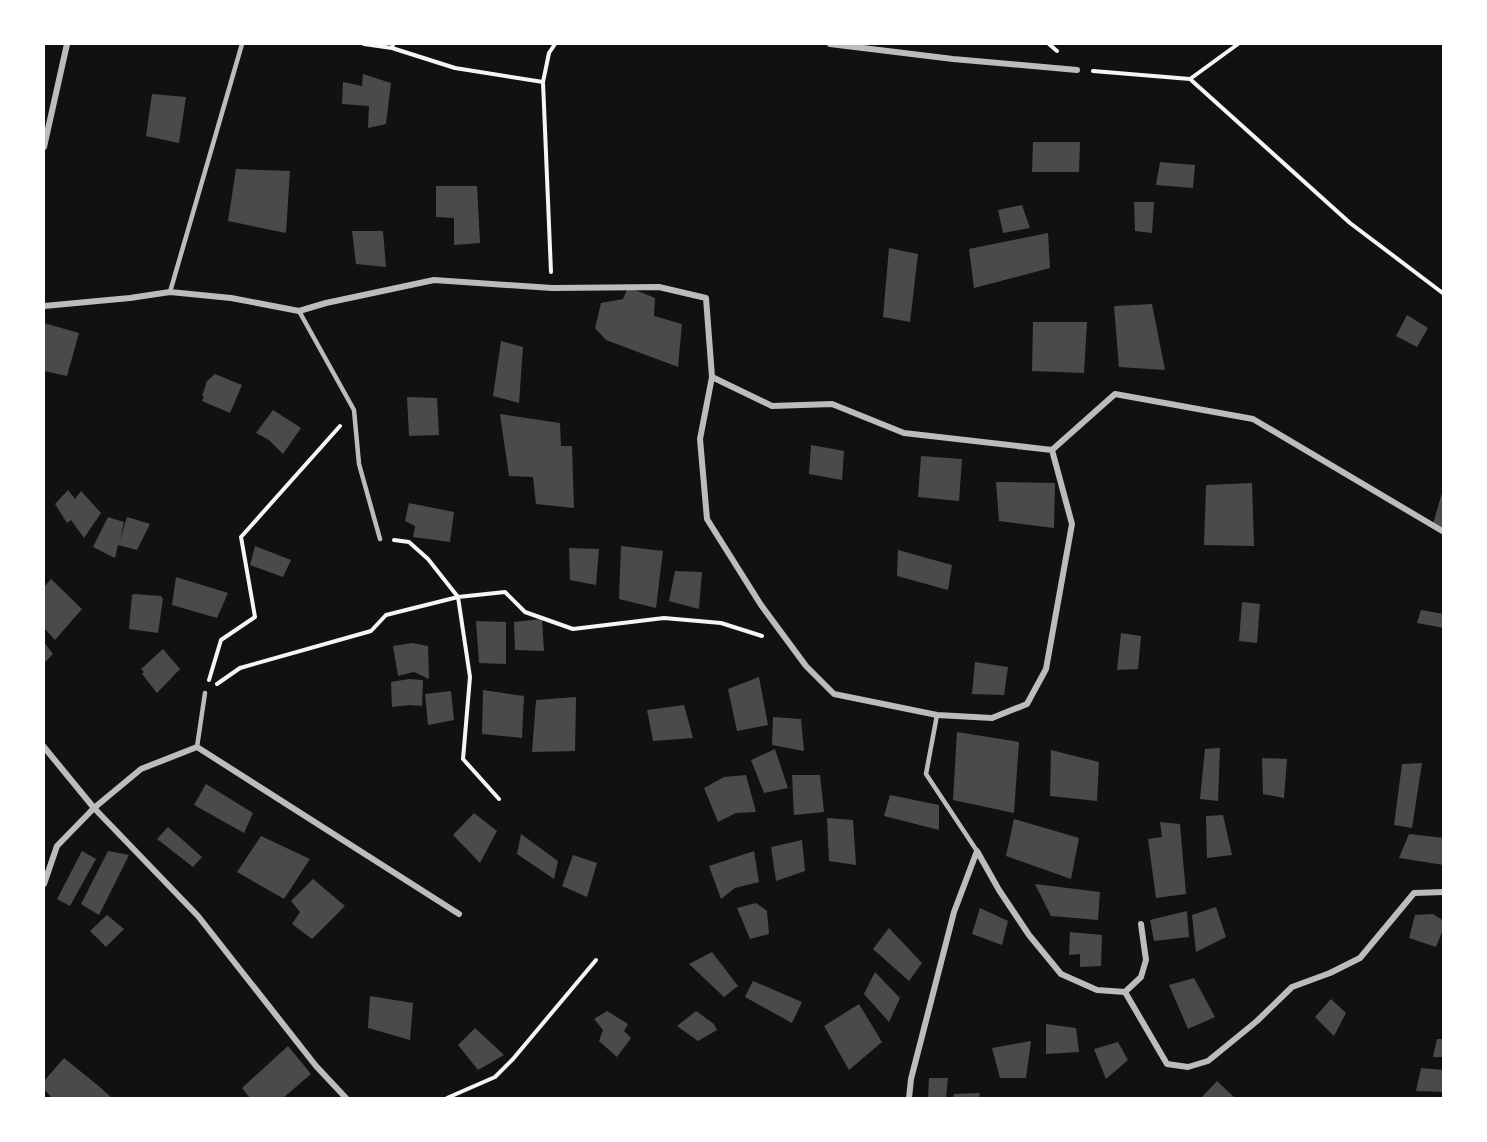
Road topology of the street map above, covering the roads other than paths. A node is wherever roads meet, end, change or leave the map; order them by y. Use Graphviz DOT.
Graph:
graph roads {
  1 [pos="67,44"];
  2 [pos="242,44"];
  3 [pos="830,44"];
  4 [pos="1077,70"];
  5 [pos="44,147"];
  6 [pos="170,292"];
  7 [pos="44,306"];
  8 [pos="299,311"];
  9 [pos="712,377"];
  10 [pos="1052,450"];
  11 [pos="1443,532"];
  12 [pos="380,538"];
  13 [pos="204,693"];
  14 [pos="937,715"];
  15 [pos="44,747"];
  16 [pos="197,747"];
  17 [pos="94,808"];
  18 [pos="976,850"];
  19 [pos="44,884"];
  20 [pos="1443,892"];
  21 [pos="459,914"];
  22 [pos="1141,924"];
  23 [pos="1125,992"];
  24 [pos="346,1098"];
  25 [pos="909,1098"];
  1 -- 5 [label="street"];
  2 -- 6 [label="lane"];
  3 -- 4 [label="street"];
  6 -- 7 [label="street"];
  6 -- 8 [label="street"];
  8 -- 9 [label="street"];
  8 -- 12 [label="lane"];
  9 -- 10 [label="street"];
  9 -- 14 [label="street"];
  10 -- 11 [label="street"];
  10 -- 14 [label="street"];
  13 -- 16 [label="lane"];
  14 -- 18 [label="lane"];
  15 -- 17 [label="street"];
  16 -- 17 [label="street"];
  16 -- 21 [label="street"];
  17 -- 19 [label="street"];
  17 -- 24 [label="street"];
  18 -- 23 [label="street"];
  18 -- 25 [label="street"];
  20 -- 23 [label="street"];
  22 -- 23 [label="street"];
}
